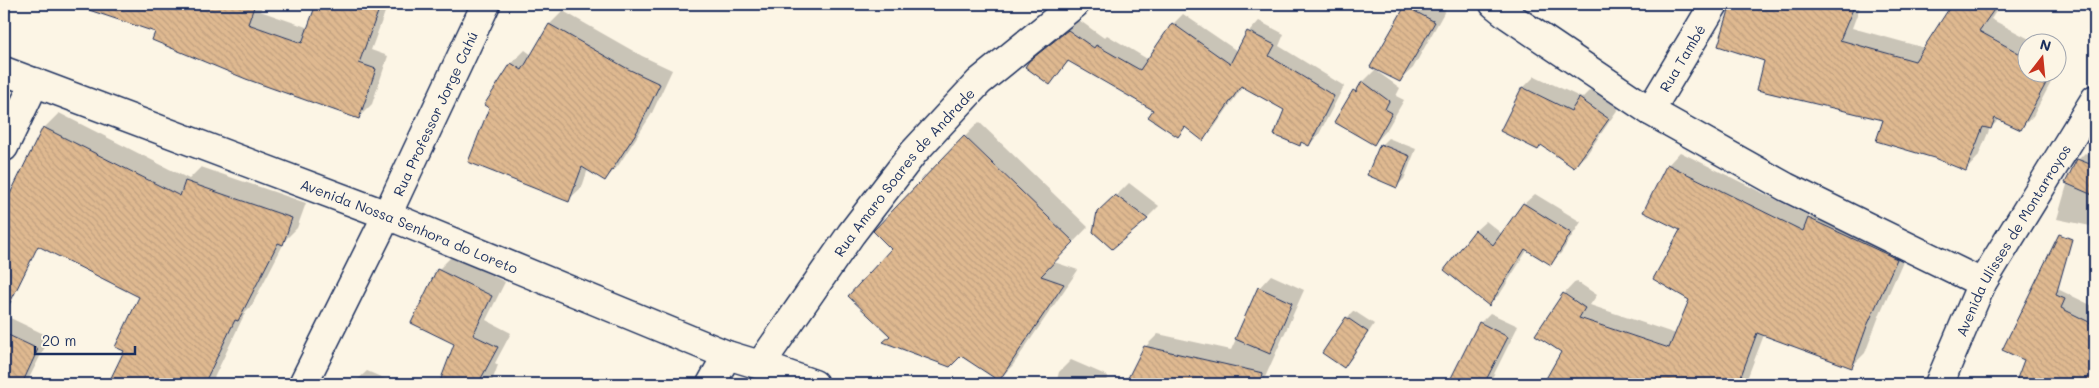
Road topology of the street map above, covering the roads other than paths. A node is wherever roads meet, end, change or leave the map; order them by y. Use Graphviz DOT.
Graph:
graph roads {
  1 [pos="486,4"];
  2 [pos="1075,4"];
  3 [pos="1494,4"];
  4 [pos="1714,4"];
  5 [pos="4,71"];
  6 [pos="35,82"];
  7 [pos="2095,99"];
  8 [pos="1650,111"];
  9 [pos="4,147"];
  10 [pos="387,215"];
  11 [pos="1982,282"];
  12 [pos="726,355"];
  13 [pos="760,365"];
  14 [pos="303,384"];
  15 [pos="711,384"];
  16 [pos="814,384"];
  17 [pos="1939,384"];
  1 -- 10 [label="street, Rua Professor Jorge Cahú"];
  2 -- 13 [label="street, Rua Amaro Soares de Andrade"];
  3 -- 8 [label="street"];
  4 -- 8 [label="street, Rua També"];
  5 -- 6 [label="street, Avenida Nossa Senhora do Loreto"];
  6 -- 9 [label="street"];
  6 -- 10 [label="street, Avenida Nossa Senhora do Loreto"];
  7 -- 11 [label="street, Avenida Ulisses de Montarroyos"];
  8 -- 11 [label="street"];
  10 -- 12 [label="street, Avenida Nossa Senhora do Loreto"];
  10 -- 14 [label="street, Rua Professor Jorge Cahú"];
  11 -- 17 [label="street, Avenida Ulisses de Montarroyos"];
  12 -- 13 [label="street, Avenida Nossa Senhora do Loreto"];
  12 -- 15 [label="street"];
  13 -- 16 [label="street, Avenida Nossa Senhora do Loreto"];
}
